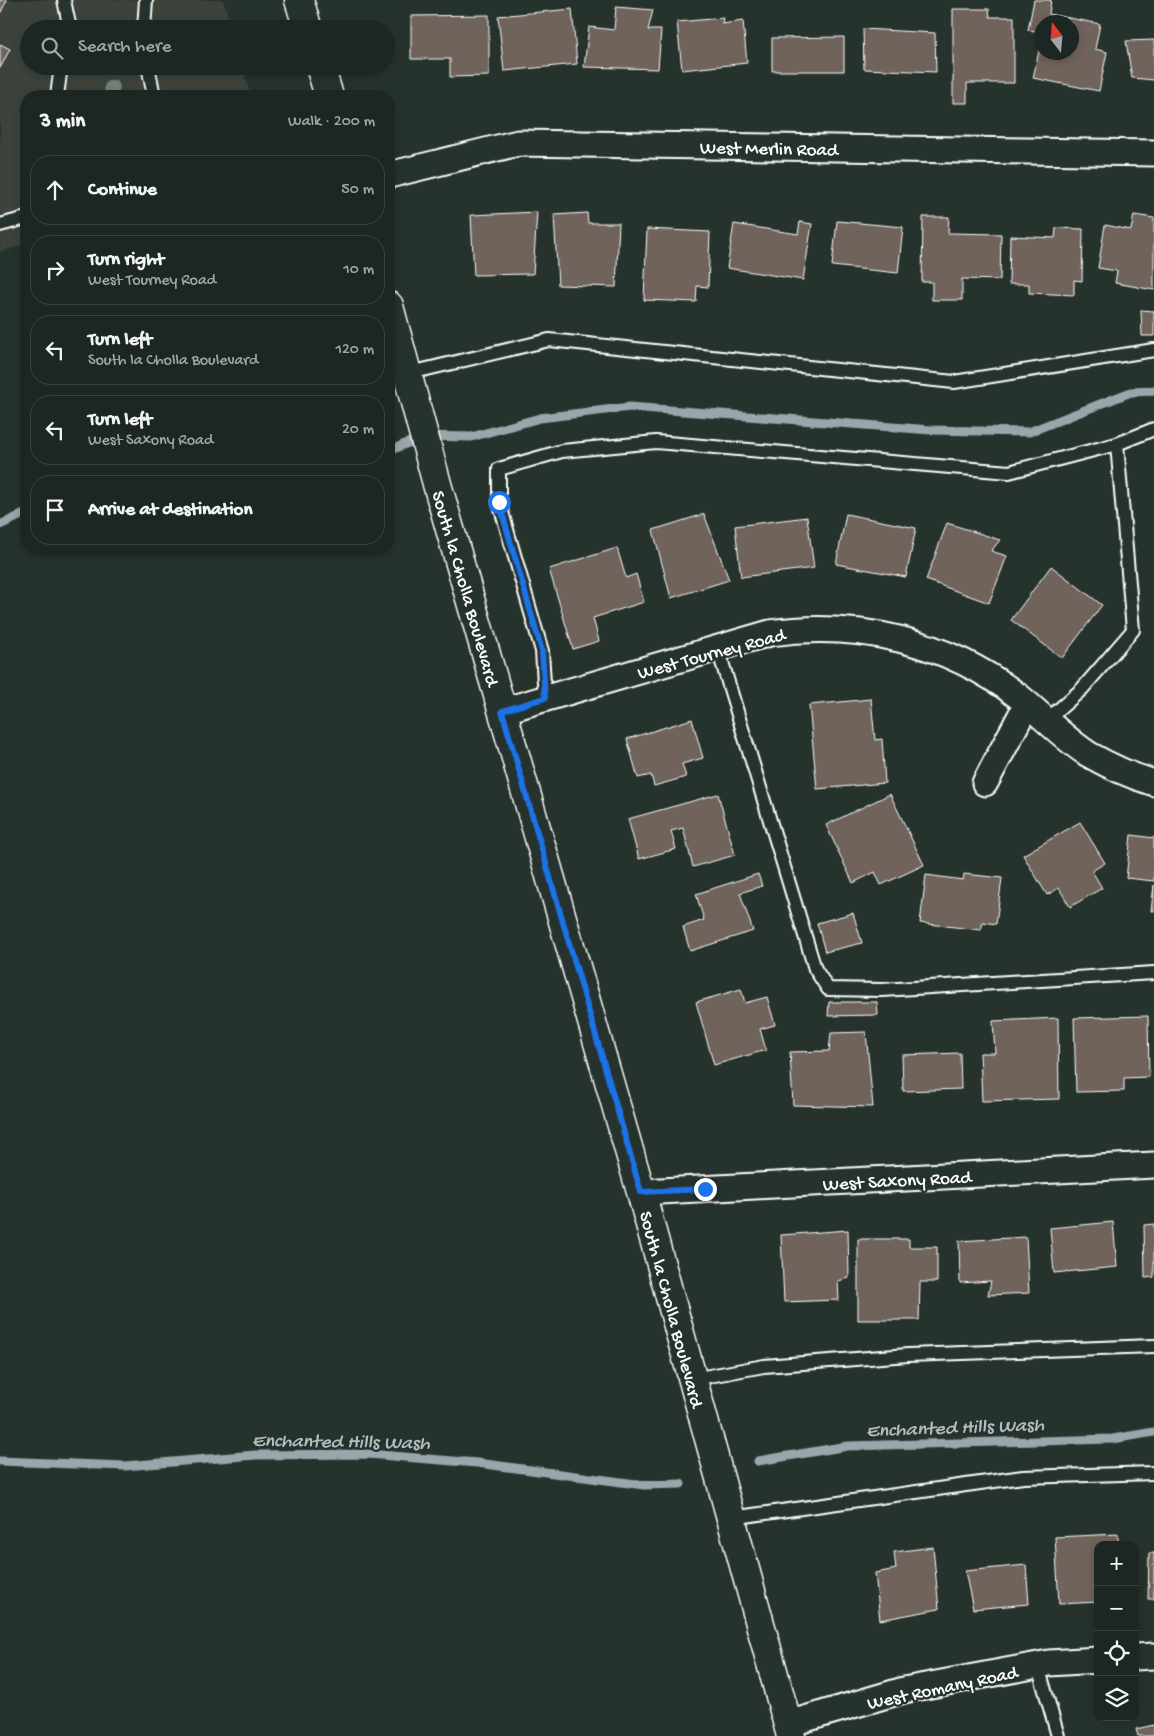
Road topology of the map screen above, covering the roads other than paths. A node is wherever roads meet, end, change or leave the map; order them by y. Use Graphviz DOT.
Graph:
graph roads {
  1 [pos="64,0"];
  2 [pos="146,0"];
  3 [pos="299,0"];
  4 [pos="68,20"];
  5 [pos="145,20"];
  6 [pos="305,20"];
  7 [pos="60,75"];
  8 [pos="150,75"];
  9 [pos="323,75"];
  10 [pos="58,90"];
  11 [pos="153,90"];
  12 [pos="327,90"];
  13 [pos="1154,153"];
  14 [pos="395,174"];
  15 [pos="20,220"];
  16 [pos="0,225"];
  17 [pos="395,330"];
  18 [pos="1154,350"];
  19 [pos="406,374"];
  20 [pos="1154,429"];
  21 [pos="1117,444"];
  22 [pos="718,649"];
  23 [pos="545,698"];
  24 [pos="1027,704"];
  25 [pos="502,711"];
  26 [pos="1048,720"];
  27 [pos="985,783"];
  28 [pos="1154,783"];
  29 [pos="1154,972"];
  30 [pos="1154,1165"];
  31 [pos="641,1192"];
  32 [pos="1154,1346"];
  33 [pos="692,1379"];
  34 [pos="1154,1473"];
  35 [pos="731,1518"];
  36 [pos="1154,1656"];
  37 [pos="1139,1657"];
  38 [pos="1094,1660"];
  39 [pos="1038,1666"];
  40 [pos="790,1730"];
  41 [pos="1058,1736"];
  1 -- 4 [label="lane"];
  2 -- 5 [label="lane"];
  3 -- 6 [label="main road"];
  7 -- 10 [label="lane"];
  8 -- 11 [label="lane"];
  9 -- 12 [label="main road"];
  13 -- 14 [label="street, West Merlin Road"];
  15 -- 16 [label="lane"];
  17 -- 19 [label="main road, South la Cholla Boulevard"];
  18 -- 19 [label="lane"];
  19 -- 25 [label="main road, South la Cholla Boulevard"];
  20 -- 21 [label="lane"];
  21 -- 23 [label="lane"];
  21 -- 26 [label="lane"];
  22 -- 23 [label="street, West Tourney Road"];
  22 -- 24 [label="street, West Tourney Road"];
  22 -- 29 [label="lane"];
  23 -- 25 [label="street, West Tourney Road"];
  24 -- 26 [label="street, West Tourney Road"];
  24 -- 27 [label="street"];
  25 -- 31 [label="main road, South la Cholla Boulevard"];
  26 -- 28 [label="street, West Tourney Road"];
  30 -- 31 [label="street, West Saxony Road"];
  31 -- 33 [label="main road, South la Cholla Boulevard"];
  32 -- 33 [label="lane"];
  33 -- 35 [label="main road, South la Cholla Boulevard"];
  34 -- 35 [label="lane"];
  35 -- 40 [label="main road, South la Cholla Boulevard"];
  36 -- 37 [label="street"];
  38 -- 39 [label="street, West Romany Road"];
  39 -- 40 [label="street, West Romany Road"];
  39 -- 41 [label="lane"];
}
